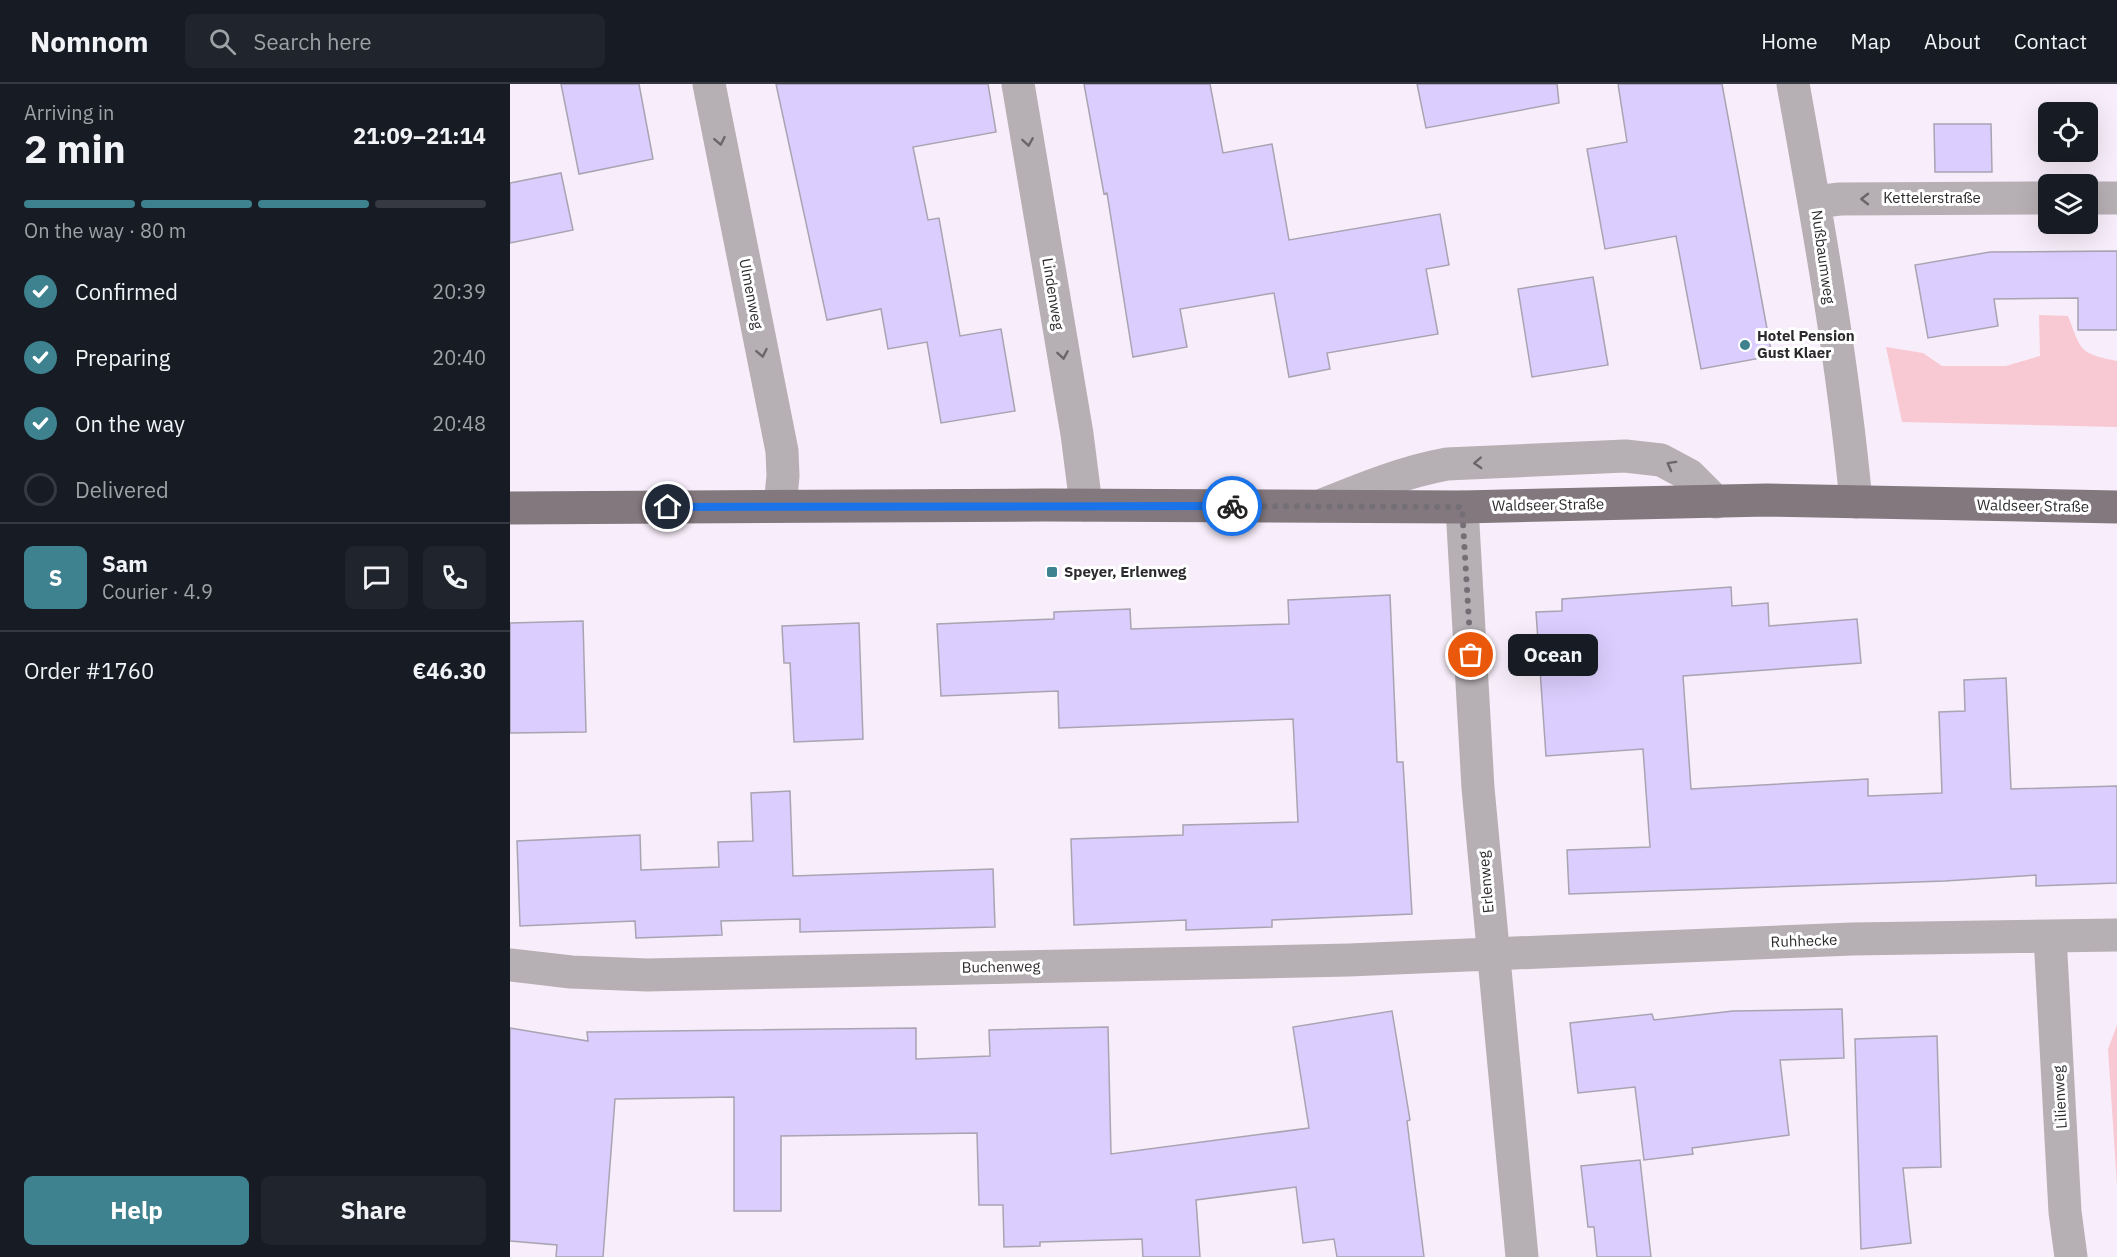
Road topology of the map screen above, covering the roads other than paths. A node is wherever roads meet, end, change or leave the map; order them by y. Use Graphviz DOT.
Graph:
graph roads {
  1 [pos="709,84"];
  2 [pos="1018,84"];
  3 [pos="1793,84"];
  4 [pos="2038,198"];
  5 [pos="2098,198"];
  6 [pos="2117,198"];
  7 [pos="1815,202"];
  8 [pos="1716,502"];
  9 [pos="1856,502"];
  10 [pos="1086,505"];
  11 [pos="780,506"];
  12 [pos="1320,506"];
  13 [pos="1462,507"];
  14 [pos="2117,507"];
  15 [pos="510,508"];
  16 [pos="2117,934"];
  17 [pos="2050,936"];
  18 [pos="1492,953"];
  19 [pos="510,965"];
  20 [pos="1522,1257"];
  21 [pos="2071,1257"];
  1 -- 11 [label="street, Ulmenweg, one-way"];
  2 -- 10 [label="street, Lindenweg, one-way"];
  3 -- 7 [label="street, Nußbaumweg"];
  4 -- 7 [label="street, Kettelerstraße, one-way"];
  5 -- 6 [label="street"];
  7 -- 9 [label="street, Nußbaumweg"];
  8 -- 9 [label="main road, Waldseer Straße"];
  8 -- 12 [label="street, one-way"];
  8 -- 13 [label="main road, Waldseer Straße"];
  9 -- 14 [label="main road, Waldseer Straße"];
  10 -- 11 [label="main road, Waldseer Straße"];
  10 -- 12 [label="main road, Waldseer Straße"];
  11 -- 15 [label="main road, Waldseer Straße"];
  12 -- 13 [label="main road, Waldseer Straße"];
  13 -- 18 [label="street, Erlenweg"];
  16 -- 17 [label="street, Ruhhecke"];
  17 -- 18 [label="street, Ruhhecke"];
  17 -- 21 [label="street, Lilienweg"];
  18 -- 19 [label="street, Buchenweg"];
  18 -- 20 [label="street, Erlenweg"];
}
